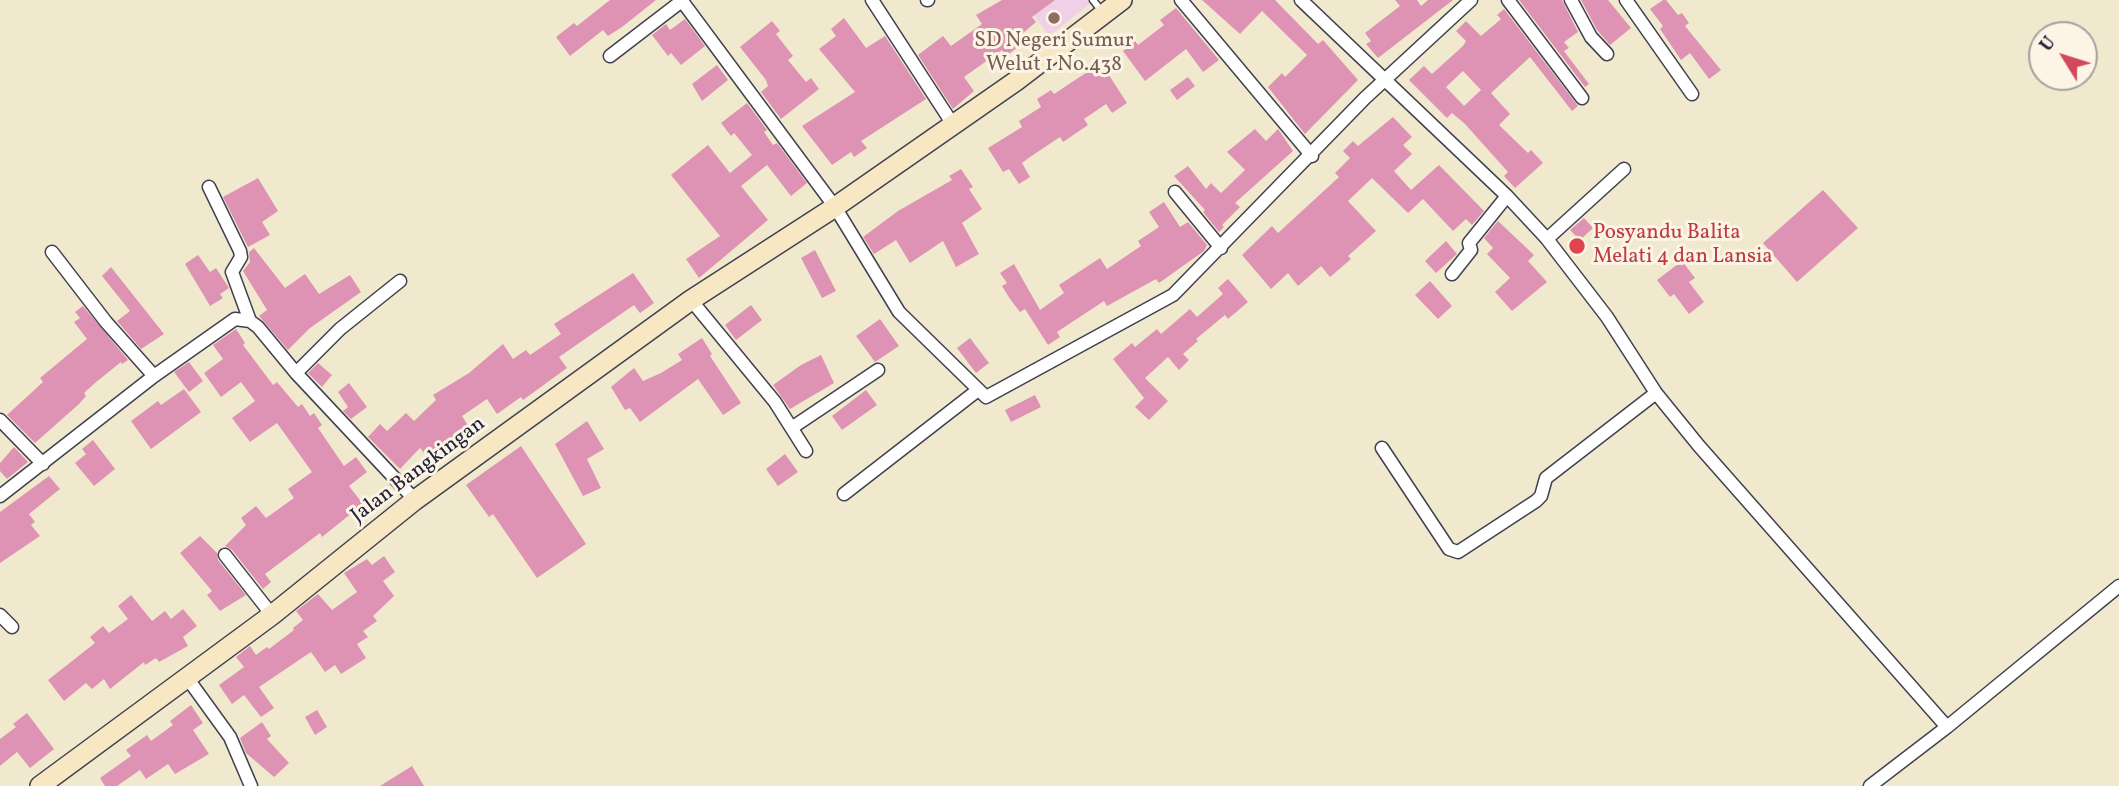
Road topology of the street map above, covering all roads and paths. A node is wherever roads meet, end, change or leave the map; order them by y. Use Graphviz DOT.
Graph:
graph roads {
  1 [pos="872,0"];
  2 [pos="1122,0"];
  3 [pos="1181,0"];
  4 [pos="1301,0"];
  5 [pos="1471,0"];
  6 [pos="1508,0"];
  7 [pos="1571,0"];
  8 [pos="1626,0"];
  9 [pos="682,1"];
  10 [pos="1099,7"];
  11 [pos="1607,54"];
  12 [pos="610,56"];
  13 [pos="1383,82"];
  14 [pos="1692,94"];
  15 [pos="1582,98"];
  16 [pos="953,123"];
  17 [pos="1312,156"];
  18 [pos="1624,169"];
  19 [pos="209,187"];
  20 [pos="1175,192"];
  21 [pos="1507,196"];
  22 [pos="835,207"];
  23 [pos="1547,239"];
  24 [pos="1221,248"];
  25 [pos="52,252"];
  26 [pos="1452,274"];
  27 [pos="400,281"];
  28 [pos="691,300"];
  29 [pos="250,321"];
  30 [pos="878,370"];
  31 [pos="296,373"];
  32 [pos="154,376"];
  33 [pos="978,390"];
  34 [pos="1656,393"];
  35 [pos="0,420"];
  36 [pos="793,427"];
  37 [pos="1382,448"];
  38 [pos="806,451"];
  39 [pos="43,464"];
  40 [pos="844,494"];
  41 [pos="0,496"];
  42 [pos="415,500"];
  43 [pos="225,555"];
  44 [pos="2119,586"];
  45 [pos="0,615"];
  46 [pos="272,615"];
  47 [pos="12,627"];
  48 [pos="188,679"];
  49 [pos="1947,727"];
  50 [pos="63,779"];
  51 [pos="40,786"];
  52 [pos="251,786"];
  53 [pos="1870,786"];
  1 -- 16 [label="street"];
  2 -- 10 [label="street, Jalan Bangkingan"];
  3 -- 17 [label="street"];
  4 -- 13 [label="street"];
  5 -- 13 [label="street"];
  6 -- 15 [label="street"];
  7 -- 11 [label="street"];
  8 -- 14 [label="street"];
  9 -- 12 [label="street"];
  9 -- 22 [label="street"];
  10 -- 16 [label="street, Jalan Bangkingan"];
  13 -- 17 [label="street"];
  13 -- 21 [label="street"];
  16 -- 22 [label="street, Jalan Bangkingan"];
  17 -- 24 [label="street"];
  18 -- 23 [label="street"];
  19 -- 29 [label="street"];
  20 -- 24 [label="street"];
  21 -- 23 [label="street"];
  21 -- 26 [label="street"];
  22 -- 28 [label="street, Jalan Bangkingan"];
  22 -- 33 [label="street"];
  23 -- 34 [label="street"];
  24 -- 33 [label="street"];
  25 -- 32 [label="street"];
  27 -- 31 [label="street"];
  28 -- 36 [label="street"];
  28 -- 42 [label="street, Jalan Bangkingan"];
  29 -- 31 [label="street"];
  29 -- 32 [label="street"];
  30 -- 36 [label="street"];
  31 -- 42 [label="street"];
  32 -- 39 [label="street"];
  33 -- 40 [label="street"];
  34 -- 37 [label="street"];
  34 -- 49 [label="street"];
  35 -- 39 [label="street"];
  36 -- 38 [label="street"];
  39 -- 41 [label="street"];
  42 -- 46 [label="street, Jalan Bangkingan"];
  43 -- 46 [label="street"];
  44 -- 49 [label="street"];
  45 -- 47 [label="street"];
  46 -- 48 [label="street, Jalan Bangkingan"];
  48 -- 50 [label="street, Jalan Bangkingan"];
  48 -- 52 [label="street"];
  49 -- 53 [label="street"];
  50 -- 51 [label="street, Jalan Bangkingan"];
}
